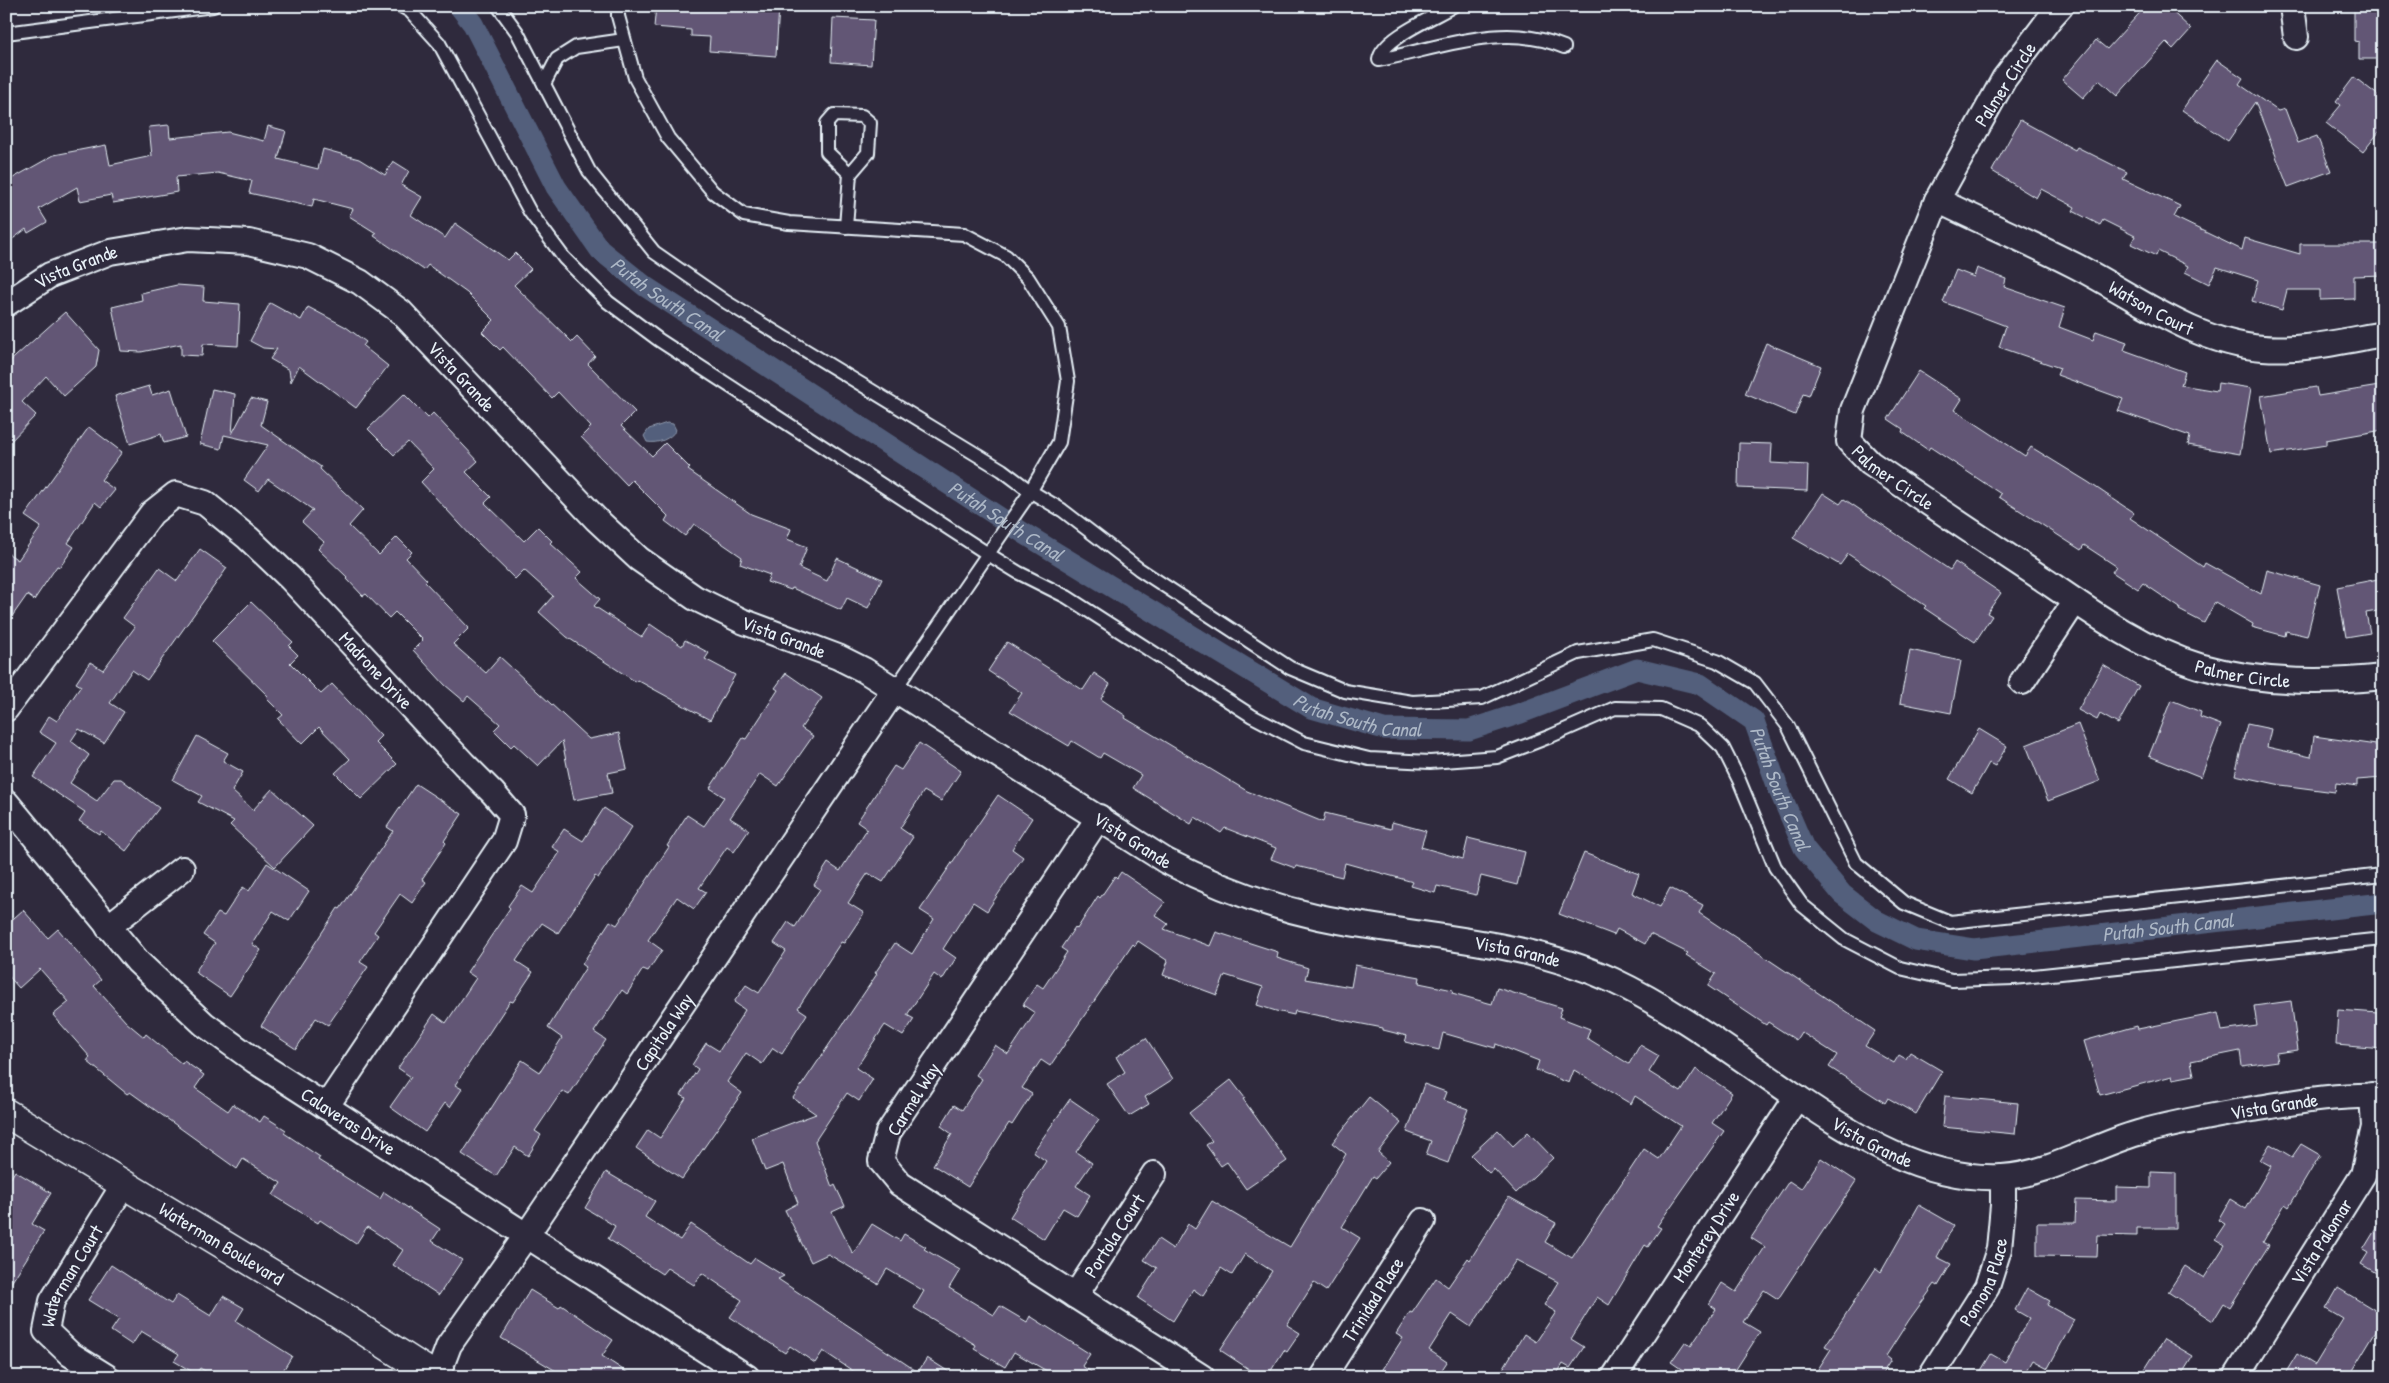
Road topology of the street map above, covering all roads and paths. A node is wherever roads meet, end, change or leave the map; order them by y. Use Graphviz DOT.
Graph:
graph roads {
  1 [pos="213,6"];
  2 [pos="401,6"];
  3 [pos="498,6"];
  4 [pos="618,6"];
  5 [pos="1454,6"];
  6 [pos="2061,6"];
  7 [pos="2292,6"];
  8 [pos="6,34"];
  9 [pos="2296,37"];
  10 [pos="624,40"];
  11 [pos="1564,47"];
  12 [pos="544,84"];
  13 [pos="850,174"];
  14 [pos="1937,200"];
  15 [pos="846,227"];
  16 [pos="6,304"];
  17 [pos="2383,334"];
  18 [pos="1029,494"];
  19 [pos="992,550"];
  20 [pos="2075,601"];
  21 [pos="2383,677"];
  22 [pos="2022,682"];
  23 [pos="895,689"];
  24 [pos="6,709"];
  25 [pos="6,802"];
  26 [pos="1099,817"];
  27 [pos="182,869"];
  28 [pos="2383,875"];
  29 [pos="108,926"];
  30 [pos="2383,939"];
  31 [pos="2377,1096"];
  32 [pos="1797,1097"];
  33 [pos="326,1107"];
  34 [pos="6,1113"];
  35 [pos="1154,1174"];
  36 [pos="2003,1177"];
  37 [pos="124,1184"];
  38 [pos="1423,1221"];
  39 [pos="526,1236"];
  40 [pos="1075,1296"];
  41 [pos="107,1377"];
  42 [pos="437,1377"];
  43 [pos="747,1377"];
  44 [pos="1202,1377"];
  45 [pos="1323,1377"];
  46 [pos="1614,1377"];
  47 [pos="1930,1377"];
  48 [pos="2236,1377"];
  1 -- 8 [label="lane"];
  2 -- 19 [label="lane"];
  3 -- 12 [label="lane"];
  4 -- 10 [label="lane"];
  5 -- 11 [label="lane"];
  6 -- 14 [label="street, Palmer Circle"];
  7 -- 9 [label="street"];
  10 -- 12 [label="lane"];
  10 -- 15 [label="lane"];
  12 -- 18 [label="lane"];
  13 -- 13 [label="lane"];
  13 -- 15 [label="lane"];
  14 -- 17 [label="street, Watson Court"];
  14 -- 20 [label="street, Palmer Circle"];
  15 -- 18 [label="lane"];
  16 -- 23 [label="street, Vista Grande"];
  18 -- 19 [label="lane"];
  18 -- 28 [label="lane"];
  19 -- 23 [label="lane"];
  19 -- 30 [label="lane"];
  20 -- 21 [label="street, Palmer Circle"];
  20 -- 22 [label="street"];
  23 -- 26 [label="street, Vista Grande"];
  23 -- 39 [label="street, Capitola Way"];
  24 -- 33 [label="street, Madrone Drive"];
  25 -- 29 [label="street, Calaveras Drive"];
  26 -- 32 [label="street, Vista Grande"];
  26 -- 40 [label="street, Carmel Way"];
  27 -- 29 [label="street"];
  29 -- 33 [label="street, Calaveras Drive"];
  31 -- 36 [label="street, Vista Grande"];
  31 -- 48 [label="street, Vista Palomar"];
  32 -- 36 [label="street, Vista Grande"];
  32 -- 46 [label="street, Monterey Drive"];
  33 -- 39 [label="street, Calaveras Drive"];
  34 -- 37 [label="main road, Waterman Boulevard"];
  35 -- 40 [label="street, Portola Court"];
  36 -- 47 [label="street, Pomona Place"];
  37 -- 41 [label="street, Waterman Court"];
  37 -- 42 [label="main road, Waterman Boulevard"];
  38 -- 45 [label="street, Trinidad Place"];
  39 -- 42 [label="street, Capitola Way"];
  39 -- 43 [label="street, Calaveras Drive"];
  40 -- 44 [label="street, Carmel Way"];
}
